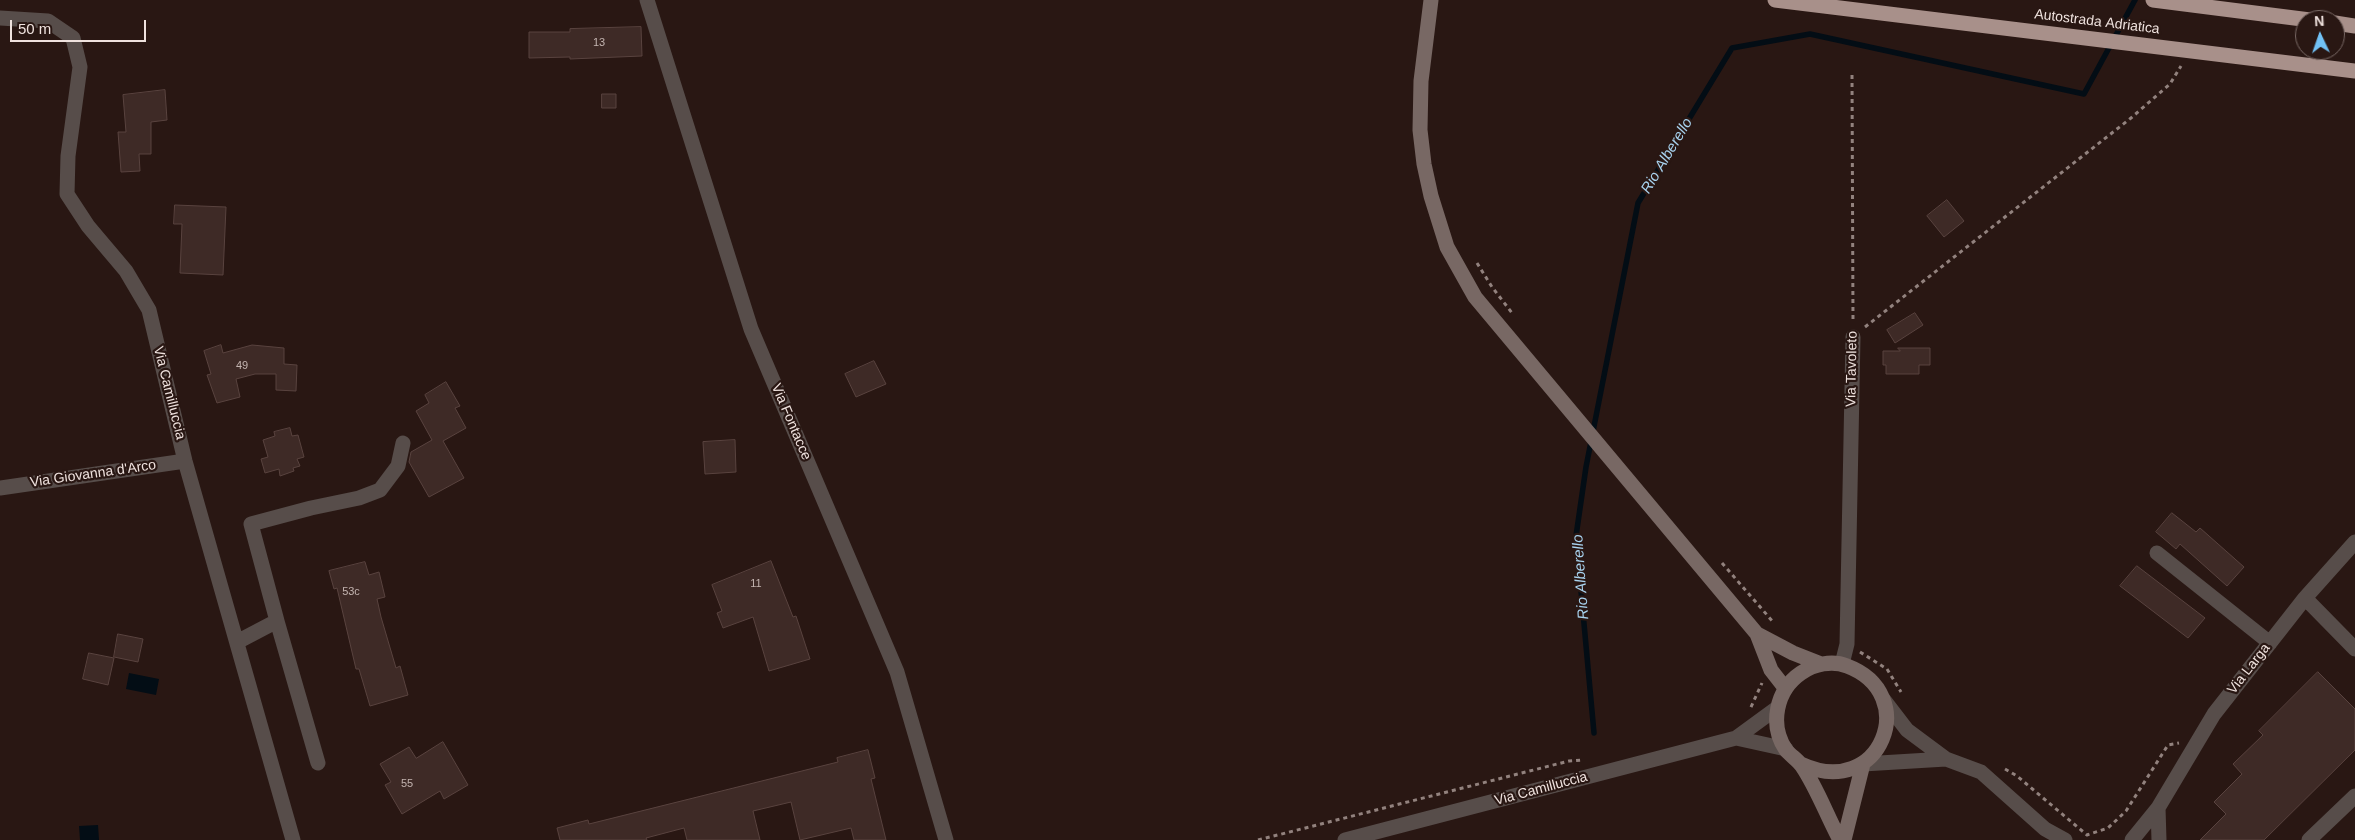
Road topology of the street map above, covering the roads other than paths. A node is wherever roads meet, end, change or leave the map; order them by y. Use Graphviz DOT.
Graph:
graph roads {
  1 [pos="647,0"];
  2 [pos="1431,0"];
  3 [pos="1775,0"];
  4 [pos="2153,0"];
  5 [pos="0,18"];
  6 [pos="2295,18"];
  7 [pos="2355,71"];
  8 [pos="1853,337"];
  9 [pos="403,443"];
  10 [pos="185,461"];
  11 [pos="0,488"];
  12 [pos="2355,542"];
  13 [pos="2157,553"];
  14 [pos="2305,598"];
  15 [pos="277,621"];
  16 [pos="1757,634"];
  17 [pos="237,642"];
  18 [pos="2270,643"];
  19 [pos="2355,649"];
  20 [pos="1821,664"];
  21 [pos="1842,664"];
  22 [pos="1785,688"];
  23 [pos="1884,700"];
  24 [pos="1777,708"];
  25 [pos="1736,738"];
  26 [pos="1786,749"];
  27 [pos="1946,759"];
  28 [pos="318,763"];
  29 [pos="1801,764"];
  30 [pos="1863,764"];
  31 [pos="2355,796"];
  32 [pos="2158,808"];
  33 [pos="2048,835"];
  34 [pos="293,840"];
  35 [pos="946,840"];
  36 [pos="1345,840"];
  37 [pos="1840,840"];
  38 [pos="1844,840"];
  39 [pos="2066,840"];
  40 [pos="2132,840"];
  41 [pos="2159,840"];
  42 [pos="2309,840"];
  1 -- 35 [label="street, Via Fontacce"];
  2 -- 16 [label="main road"];
  3 -- 7 [label="highway, Autostrada Adriatica"];
  4 -- 6 [label="highway, Autostrada Adriatica"];
  5 -- 10 [label="street, Via Camilluccia"];
  8 -- 21 [label="street, Via Tavoleto"];
  9 -- 15 [label="street"];
  10 -- 11 [label="street, Via Giovanna d'Arco"];
  10 -- 17 [label="street, Via Camilluccia"];
  12 -- 14 [label="street, Via Larga"];
  13 -- 18 [label="street"];
  14 -- 18 [label="street, Via Larga"];
  14 -- 19 [label="street"];
  15 -- 17 [label="street"];
  15 -- 28 [label="street"];
  16 -- 20 [label="main road"];
  16 -- 22 [label="main road"];
  17 -- 34 [label="street, Via Camilluccia"];
  18 -- 32 [label="street, Via Larga"];
  20 -- 21 [label="main road"];
  20 -- 22 [label="main road"];
  21 -- 23 [label="main road"];
  22 -- 24 [label="main road"];
  23 -- 27 [label="street"];
  23 -- 30 [label="main road"];
  24 -- 25 [label="street, Via Camilluccia"];
  24 -- 26 [label="main road"];
  25 -- 26 [label="street, Via Camilluccia"];
  25 -- 36 [label="street, Via Camilluccia"];
  26 -- 29 [label="main road"];
  27 -- 30 [label="street"];
  27 -- 33 [label="street"];
  29 -- 30 [label="main road"];
  29 -- 37 [label="main road"];
  30 -- 38 [label="main road"];
  31 -- 42 [label="street"];
  32 -- 40 [label="street, Via Larga"];
  32 -- 41 [label="street"];
  33 -- 39 [label="street"];
}
